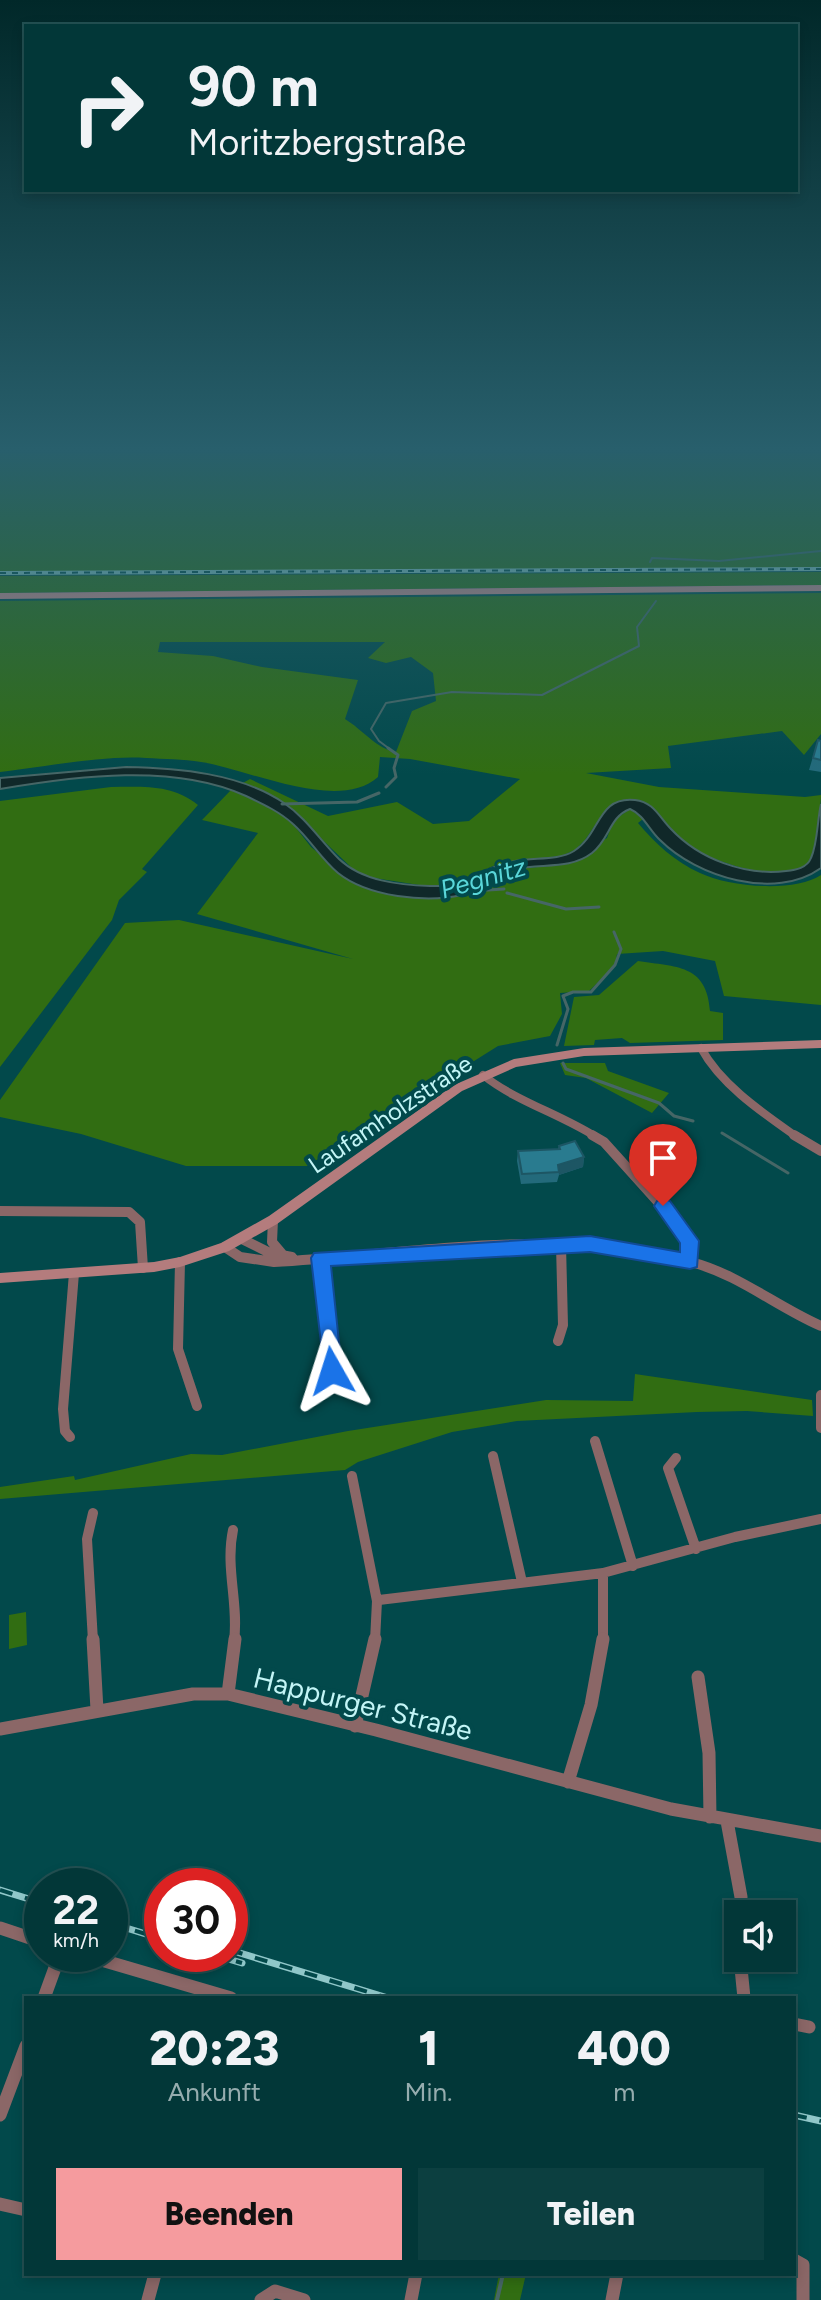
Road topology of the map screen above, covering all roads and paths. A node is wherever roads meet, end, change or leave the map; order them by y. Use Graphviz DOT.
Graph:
graph roads {
  1 [pos="821,588"];
  2 [pos="0,596"];
  3 [pos="821,1044"];
  4 [pos="701,1048"];
  5 [pos="483,1075"];
  6 [pos="821,1151"];
  7 [pos="0,1211"];
  8 [pos="273,1220"];
  9 [pos="242,1239"];
  10 [pos="561,1245"];
  11 [pos="225,1247"];
  12 [pos="283,1255"];
  13 [pos="321,1258"];
  14 [pos="299,1259"];
  15 [pos="690,1261"];
  16 [pos="180,1262"];
  17 [pos="143,1268"];
  18 [pos="74,1273"];
  19 [pos="0,1278"];
  20 [pos="821,1326"];
  21 [pos="558,1341"];
  22 [pos="332,1371"];
  23 [pos="821,1395"];
  24 [pos="197,1406"];
  25 [pos="821,1428"];
  26 [pos="70,1437"];
  27 [pos="595,1441"];
  28 [pos="493,1456"];
  29 [pos="676,1458"];
  30 [pos="352,1476"];
  31 [pos="93,1513"];
  32 [pos="821,1519"];
  33 [pos="233,1530"];
  34 [pos="696,1549"];
  35 [pos="633,1566"];
  36 [pos="603,1573"];
  37 [pos="522,1582"];
  38 [pos="379,1600"];
  39 [pos="698,1677"];
  40 [pos="228,1694"];
  41 [pos="97,1710"];
  42 [pos="355,1726"];
  43 [pos="0,1729"];
  44 [pos="568,1782"];
  45 [pos="710,1817"];
  46 [pos="727,1821"];
  47 [pos="821,1836"];
  48 [pos="741,1900"];
  49 [pos="0,1928"];
  50 [pos="24,1936"];
  51 [pos="128,1968"];
  52 [pos="53,1972"];
  53 [pos="741,1972"];
  54 [pos="45,1996"];
  55 [pos="224,1996"];
  56 [pos="744,1996"];
  57 [pos="24,2051"];
  58 [pos="0,2115"];
  59 [pos="0,2204"];
  60 [pos="24,2210"];
  61 [pos="798,2262"];
  62 [pos="154,2276"];
  63 [pos="416,2276"];
  64 [pos="617,2276"];
  65 [pos="148,2300"];
  66 [pos="261,2300"];
  67 [pos="304,2300"];
  68 [pos="411,2300"];
  69 [pos="612,2300"];
  70 [pos="803,2300"];
  1 -- 2 [label="main road"];
  3 -- 4 [label="main road, Laufamholzstraße"];
  4 -- 5 [label="main road, Laufamholzstraße"];
  4 -- 6 [label="street"];
  5 -- 8 [label="main road, Laufamholzstraße"];
  5 -- 15 [label="street"];
  7 -- 17 [label="street"];
  8 -- 9 [label="main road, Laufamholzstraße"];
  8 -- 12 [label="street"];
  9 -- 11 [label="main road, Laufamholzstraße"];
  9 -- 12 [label="street"];
  10 -- 13 [label="street"];
  10 -- 15 [label="street"];
  10 -- 21 [label="street"];
  11 -- 14 [label="street"];
  11 -- 16 [label="main road, Laufamholzstraße"];
  12 -- 14 [label="street"];
  13 -- 14 [label="street"];
  13 -- 22 [label="street"];
  15 -- 20 [label="street"];
  16 -- 17 [label="main road, Laufamholzstraße"];
  16 -- 24 [label="street"];
  17 -- 18 [label="main road, Laufamholzstraße"];
  18 -- 19 [label="main road, Laufamholzstraße"];
  18 -- 26 [label="street"];
  23 -- 25 [label="street"];
  27 -- 35 [label="street"];
  28 -- 37 [label="street"];
  29 -- 34 [label="street"];
  30 -- 38 [label="street"];
  31 -- 41 [label="street"];
  32 -- 34 [label="street"];
  33 -- 40 [label="street"];
  34 -- 35 [label="street"];
  35 -- 36 [label="street"];
  36 -- 37 [label="street"];
  36 -- 44 [label="street"];
  37 -- 38 [label="street"];
  38 -- 42 [label="street"];
  39 -- 45 [label="street"];
  40 -- 41 [label="street, Happurger Straße"];
  40 -- 42 [label="street, Happurger Straße"];
  41 -- 43 [label="street, Happurger Straße"];
  42 -- 44 [label="street, Happurger Straße"];
  44 -- 45 [label="street, Happurger Straße"];
  45 -- 46 [label="street, Happurger Straße"];
  46 -- 47 [label="street, Happurger Straße"];
  46 -- 48 [label="street"];
  49 -- 50 [label="street"];
  51 -- 55 [label="street"];
  52 -- 54 [label="street"];
  53 -- 56 [label="street"];
  57 -- 58 [label="street"];
  59 -- 60 [label="street"];
  61 -- 70 [label="street"];
  62 -- 65 [label="street"];
  63 -- 68 [label="street"];
  64 -- 69 [label="street"];
  66 -- 67 [label="street"];
}
